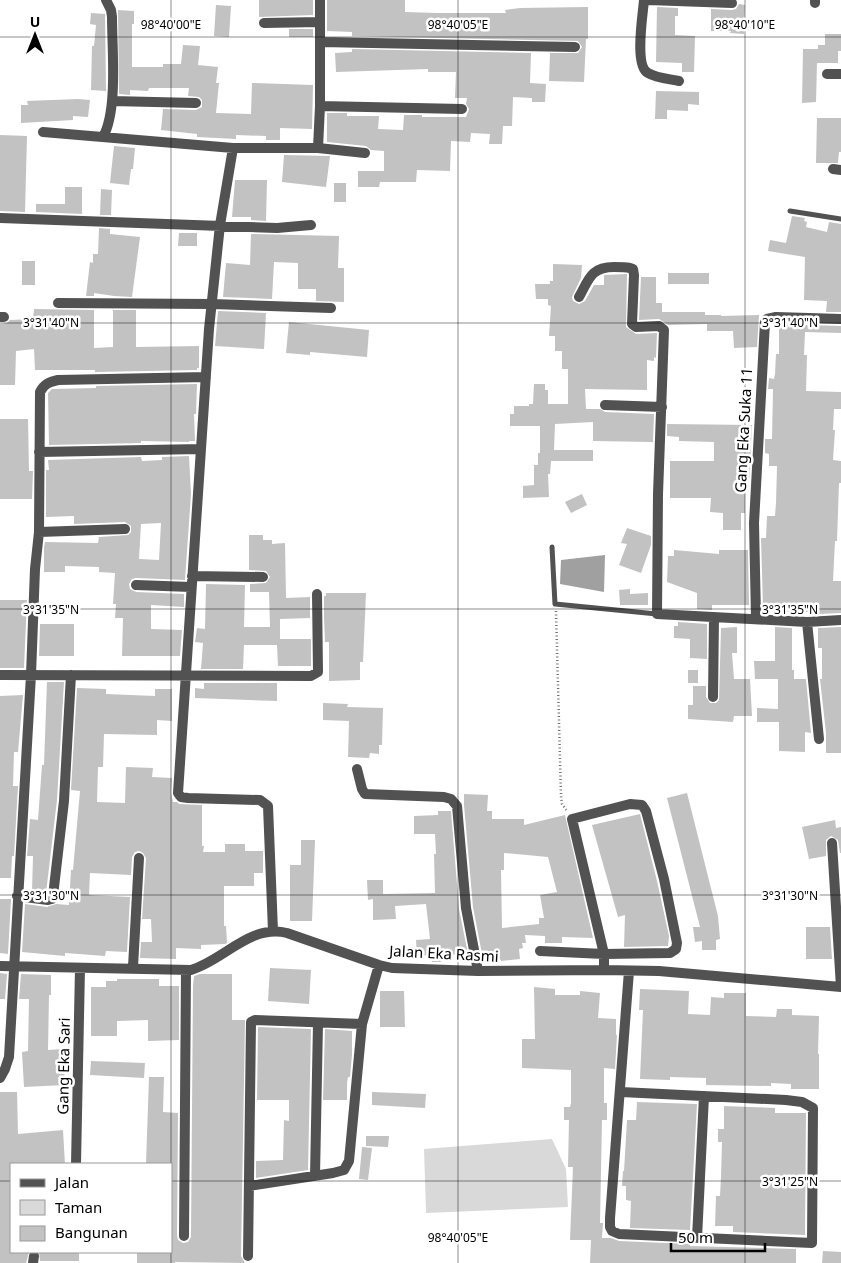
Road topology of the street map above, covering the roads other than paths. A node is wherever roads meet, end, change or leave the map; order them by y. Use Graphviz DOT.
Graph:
graph roads {
  1 [pos="106,0"];
  2 [pos="320,0"];
  3 [pos="646,0"];
  4 [pos="732,3"];
  5 [pos="320,22"];
  6 [pos="264,23"];
  7 [pos="321,42"];
  8 [pos="575,47"];
  9 [pos="828,74"];
  10 [pos="841,74"];
  11 [pos="679,81"];
  12 [pos="112,101"];
  13 [pos="196,103"];
  14 [pos="320,106"];
  15 [pos="462,109"];
  16 [pos="42,132"];
  17 [pos="103,138"];
  18 [pos="233,148"];
  19 [pos="318,148"];
  20 [pos="364,152"];
  21 [pos="790,211"];
  22 [pos="0,218"];
  23 [pos="841,219"];
  24 [pos="220,225"];
  25 [pos="311,225"];
  26 [pos="579,297"];
  27 [pos="58,303"];
  28 [pos="212,304"];
  29 [pos="331,308"];
  30 [pos="841,319"];
  31 [pos="206,377"];
  32 [pos="605,405"];
  33 [pos="662,407"];
  34 [pos="201,449"];
  35 [pos="39,452"];
  36 [pos="125,529"];
  37 [pos="39,532"];
  38 [pos="552,546"];
  39 [pos="192,576"];
  40 [pos="263,577"];
  41 [pos="136,585"];
  42 [pos="191,587"];
  43 [pos="316,594"];
  44 [pos="657,614"];
  45 [pos="714,616"];
  46 [pos="756,618"];
  47 [pos="841,620"];
  48 [pos="807,622"];
  49 [pos="0,675"];
  50 [pos="31,675"];
  51 [pos="72,675"];
  52 [pos="187,676"];
  53 [pos="713,697"];
  54 [pos="819,739"];
  55 [pos="357,769"];
  56 [pos="832,843"];
  57 [pos="139,858"];
  58 [pos="17,896"];
  59 [pos="274,931"];
  60 [pos="540,951"];
  61 [pos="604,954"];
  62 [pos="379,965"];
  63 [pos="0,966"];
  64 [pos="14,966"];
  65 [pos="132,967"];
  66 [pos="80,968"];
  67 [pos="186,970"];
  68 [pos="604,970"];
  69 [pos="478,971"];
  70 [pos="629,971"];
  71 [pos="841,987"];
  72 [pos="318,1023"];
  73 [pos="362,1024"];
  74 [pos="0,1078"];
  75 [pos="621,1092"];
  76 [pos="704,1096"];
  77 [pos="76,1163"];
  78 [pos="316,1176"];
  79 [pos="250,1186"];
  80 [pos="184,1236"];
  81 [pos="697,1238"];
  82 [pos="248,1256"];
  1 -- 12 [label="street"];
  2 -- 5 [label="street"];
  3 -- 4 [label="street"];
  3 -- 11 [label="street"];
  5 -- 6 [label="street"];
  5 -- 7 [label="street"];
  7 -- 8 [label="street"];
  7 -- 14 [label="street"];
  9 -- 10 [label="street"];
  12 -- 13 [label="street"];
  12 -- 17 [label="street"];
  14 -- 15 [label="street"];
  14 -- 19 [label="street"];
  16 -- 17 [label="street"];
  17 -- 18 [label="street"];
  18 -- 19 [label="street"];
  18 -- 24 [label="street"];
  19 -- 20 [label="street"];
  21 -- 23 [label="lane"];
  22 -- 24 [label="street"];
  24 -- 25 [label="street"];
  24 -- 28 [label="street"];
  26 -- 33 [label="street"];
  27 -- 28 [label="street"];
  28 -- 29 [label="street"];
  28 -- 31 [label="street"];
  30 -- 46 [label="street, Gang Eka Suka 11"];
  31 -- 34 [label="street"];
  31 -- 35 [label="street"];
  32 -- 33 [label="street"];
  33 -- 44 [label="street"];
  34 -- 35 [label="street"];
  34 -- 39 [label="street"];
  35 -- 37 [label="street"];
  36 -- 37 [label="street"];
  37 -- 50 [label="street"];
  38 -- 44 [label="lane"];
  39 -- 40 [label="street"];
  39 -- 42 [label="street"];
  41 -- 42 [label="street"];
  42 -- 52 [label="street"];
  43 -- 52 [label="street"];
  44 -- 45 [label="street"];
  45 -- 46 [label="street"];
  45 -- 53 [label="street"];
  46 -- 48 [label="street"];
  47 -- 48 [label="street"];
  48 -- 54 [label="street"];
  49 -- 50 [label="street"];
  50 -- 51 [label="street"];
  50 -- 58 [label="street"];
  51 -- 52 [label="street"];
  51 -- 58 [label="street"];
  52 -- 59 [label="street"];
  55 -- 69 [label="street"];
  56 -- 71 [label="street"];
  57 -- 65 [label="street"];
  58 -- 64 [label="street"];
  59 -- 62 [label="street, Jalan Eka Rasmi"];
  59 -- 67 [label="street, Jalan Eka Rasmi"];
  60 -- 61 [label="street"];
  61 -- 61 [label="street"];
  61 -- 68 [label="street"];
  62 -- 69 [label="street, Jalan Eka Rasmi"];
  62 -- 73 [label="street"];
  63 -- 64 [label="street, Jalan Eka Rasmi"];
  64 -- 66 [label="street, Jalan Eka Rasmi"];
  64 -- 74 [label="street"];
  65 -- 66 [label="street, Jalan Eka Rasmi"];
  65 -- 67 [label="street, Jalan Eka Rasmi"];
  66 -- 77 [label="street, Gang Eka Sari"];
  67 -- 80 [label="street"];
  68 -- 69 [label="street, Jalan Eka Rasmi"];
  68 -- 70 [label="street, Jalan Eka Rasmi"];
  70 -- 71 [label="street, Jalan Eka Rasmi"];
  70 -- 75 [label="street"];
  72 -- 73 [label="street"];
  72 -- 78 [label="street"];
  72 -- 79 [label="street"];
  73 -- 78 [label="street"];
  75 -- 76 [label="street"];
  75 -- 81 [label="street"];
  76 -- 81 [label="street"];
  76 -- 81 [label="street"];
  78 -- 79 [label="street"];
  79 -- 82 [label="street"];
}
